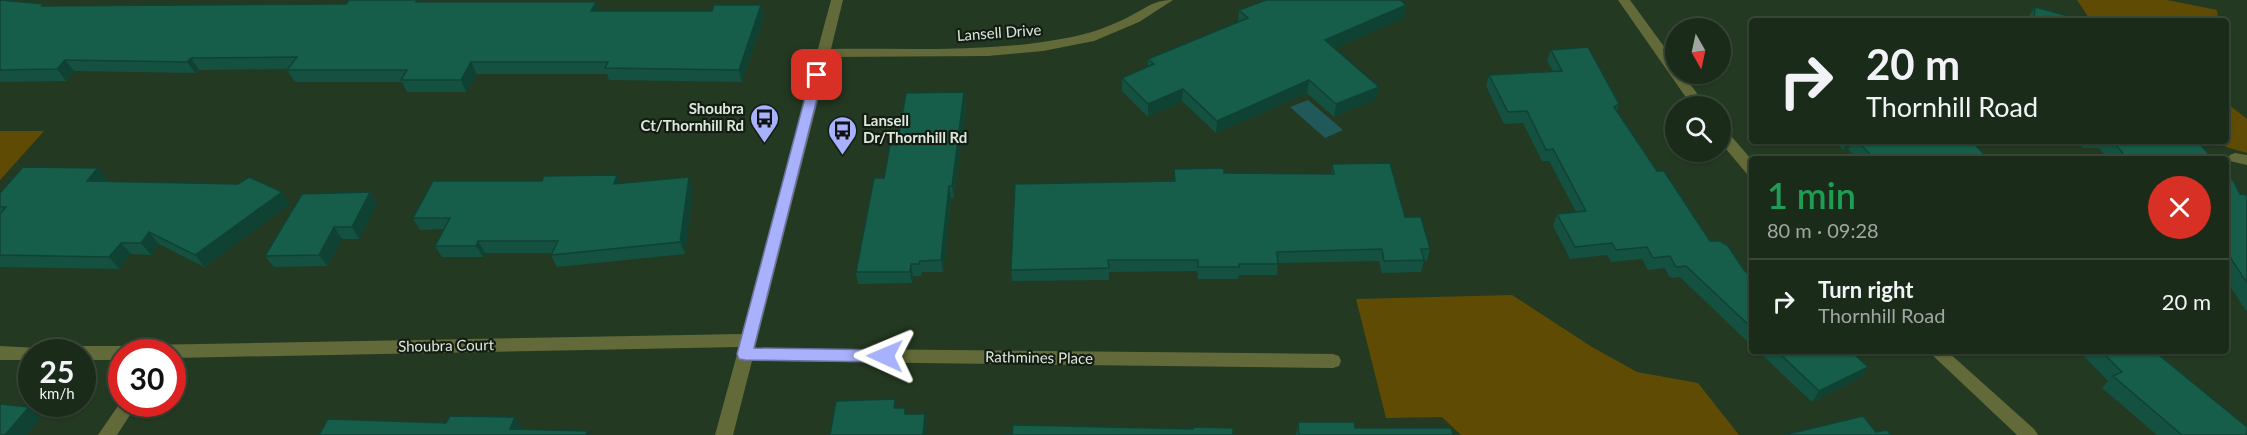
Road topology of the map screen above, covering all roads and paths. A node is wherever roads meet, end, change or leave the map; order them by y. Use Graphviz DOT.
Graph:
graph roads {
  1 [pos="837,0"];
  2 [pos="1167,0"];
  3 [pos="1624,0"];
  4 [pos="823,53"];
  5 [pos="1692,96"];
  6 [pos="1731,145"];
  7 [pos="1749,166"];
  8 [pos="747,347"];
  9 [pos="186,352"];
  10 [pos="0,353"];
  11 [pos="18,353"];
  12 [pos="1939,354"];
  13 [pos="1333,361"];
  14 [pos="119,417"];
  15 [pos="107,435"];
  16 [pos="724,435"];
  17 [pos="2029,435"];
  1 -- 4 [label="street"];
  2 -- 4 [label="street, Lansell Drive"];
  3 -- 5 [label="street"];
  4 -- 8 [label="street"];
  6 -- 7 [label="street"];
  8 -- 9 [label="street, Shoubra Court"];
  8 -- 13 [label="street, Rathmines Place"];
  8 -- 16 [label="street"];
  10 -- 11 [label="street"];
  12 -- 17 [label="street"];
  14 -- 15 [label="street"];
}
